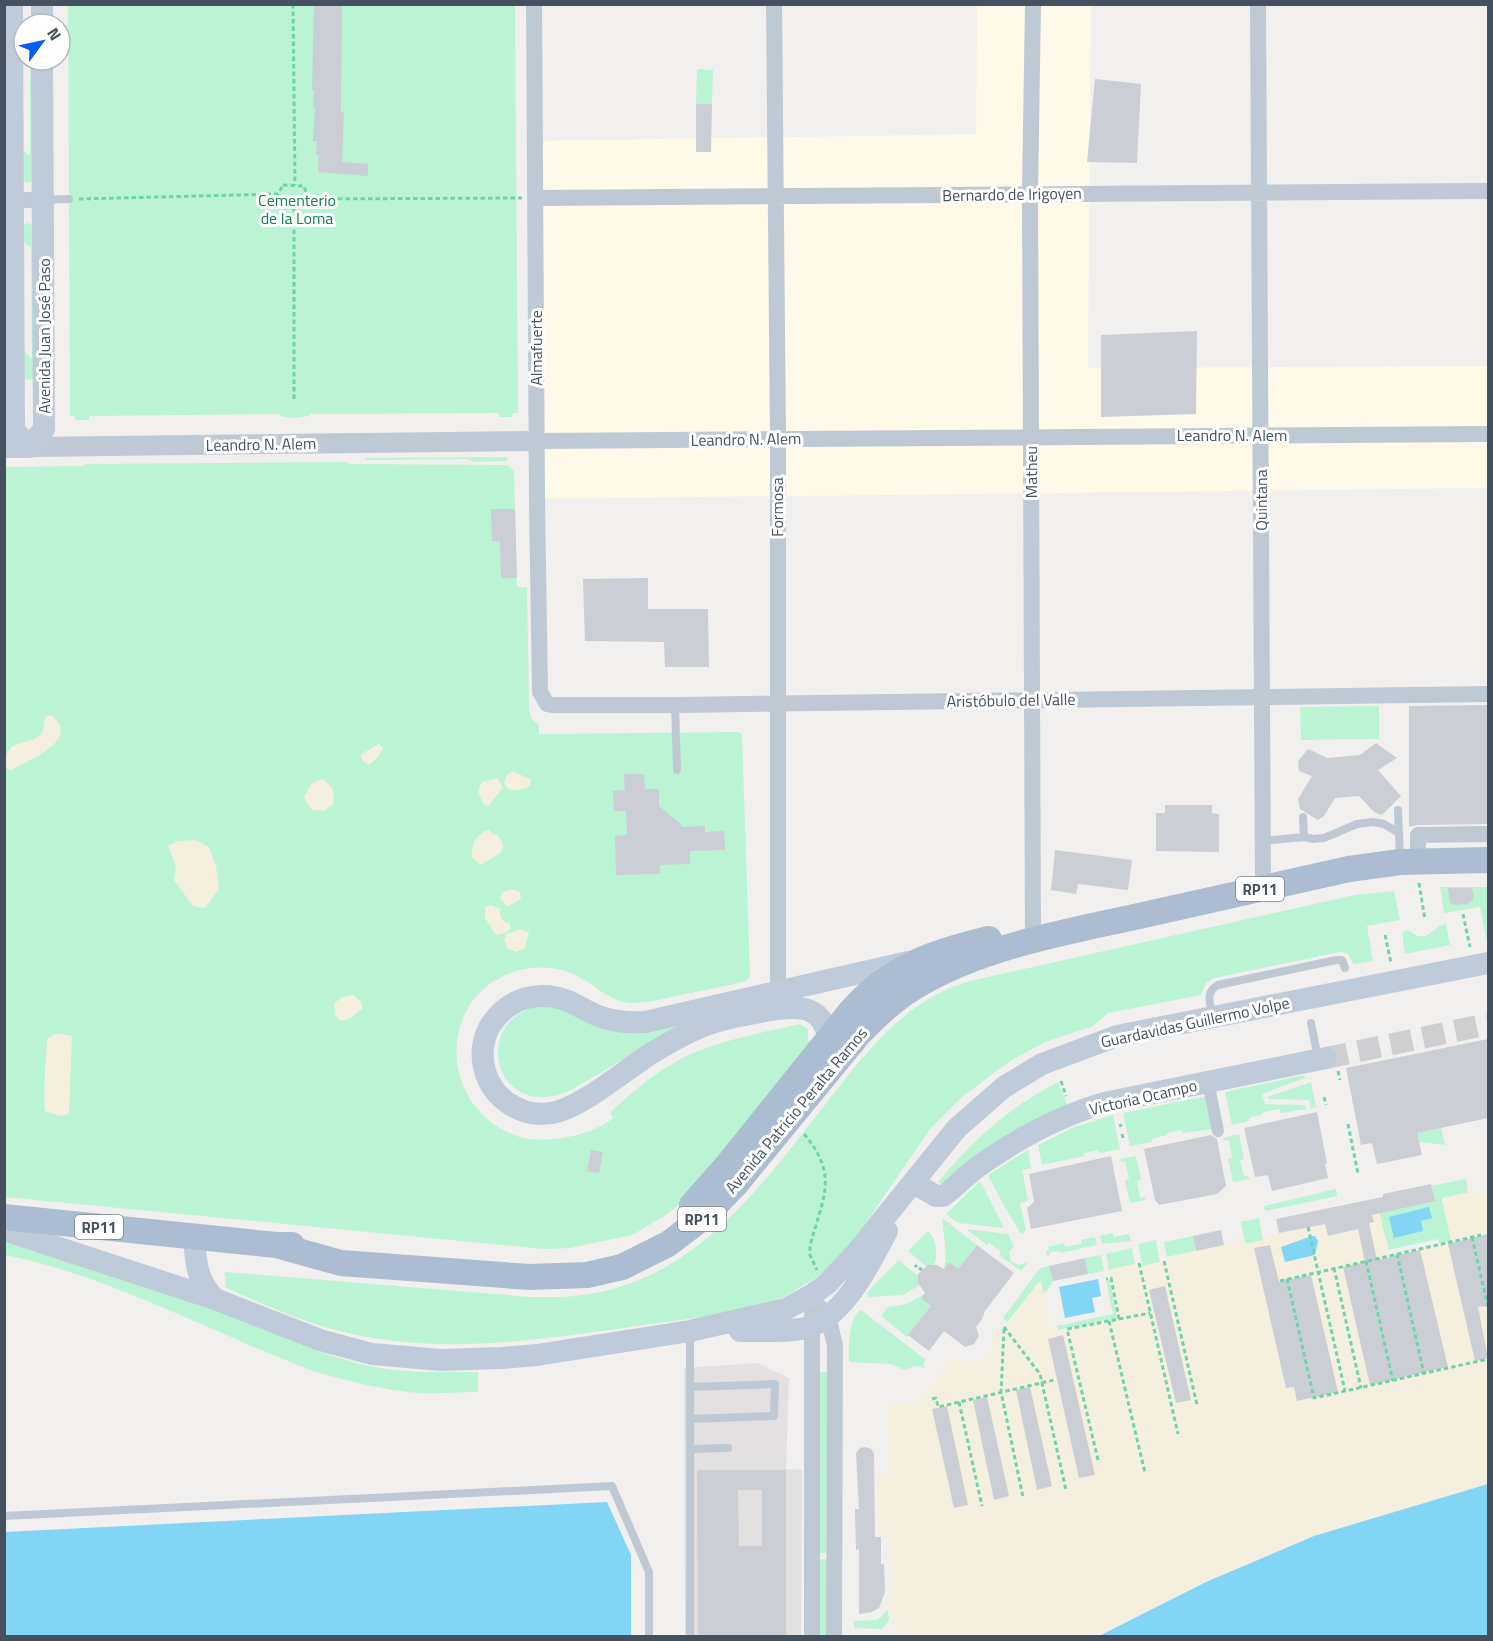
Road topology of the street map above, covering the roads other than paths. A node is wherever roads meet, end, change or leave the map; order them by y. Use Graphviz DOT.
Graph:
graph roads {
  1 [pos="12,4"];
  2 [pos="534,4"];
  3 [pos="774,4"];
  4 [pos="1033,4"];
  5 [pos="1258,4"];
  6 [pos="42,72"];
  7 [pos="1488,190"];
  8 [pos="1030,193"];
  9 [pos="1259,193"];
  10 [pos="776,197"];
  11 [pos="535,198"];
  12 [pos="69,199"];
  13 [pos="9,200"];
  14 [pos="43,200"];
  15 [pos="1261,434"];
  16 [pos="1488,434"];
  17 [pos="1030,436"];
  18 [pos="777,439"];
  19 [pos="537,441"];
  20 [pos="4,447"];
  21 [pos="29,447"];
  22 [pos="540,692"];
  23 [pos="1488,694"];
  24 [pos="1262,697"];
  25 [pos="1031,700"];
  26 [pos="777,703"];
  27 [pos="675,705"];
  28 [pos="676,770"];
  29 [pos="1398,810"];
  30 [pos="1303,817"];
  31 [pos="1399,833"];
  32 [pos="1488,834"];
  33 [pos="1304,837"];
  34 [pos="1263,842"];
  35 [pos="1488,860"];
  36 [pos="1412,869"];
  37 [pos="1263,888"];
  38 [pos="1034,939"];
  39 [pos="919,960"];
  40 [pos="1488,963"];
  41 [pos="1346,968"];
  42 [pos="778,1000"];
  43 [pos="1212,1018"];
  44 [pos="1311,1023"];
  45 [pos="829,1040"];
  46 [pos="1327,1062"];
  47 [pos="1208,1082"];
  48 [pos="1218,1131"];
  49 [pos="914,1182"];
  50 [pos="4,1217"];
  51 [pos="4,1230"];
  52 [pos="194,1237"];
  53 [pos="276,1245"];
  54 [pos="810,1296"];
  55 [pos="215,1299"];
  56 [pos="821,1321"];
  57 [pos="690,1331"];
  58 [pos="690,1387"];
  59 [pos="690,1419"];
  60 [pos="728,1448"];
  61 [pos="690,1449"];
  62 [pos="4,1516"];
  63 [pos="649,1636"];
  64 [pos="690,1636"];
  65 [pos="812,1636"];
  66 [pos="834,1636"];
  1 -- 13 [label="main road, Avenida Juan José Paso"];
  2 -- 11 [label="street, Almafuerte"];
  3 -- 10 [label="street, Formosa"];
  4 -- 8 [label="street, Matheu"];
  5 -- 9 [label="street, Quintana"];
  6 -- 14 [label="main road, Avenida Juan José Paso"];
  7 -- 9 [label="street, Bernardo de Irigoyen"];
  8 -- 9 [label="street, Bernardo de Irigoyen"];
  8 -- 10 [label="street, Bernardo de Irigoyen"];
  8 -- 17 [label="street, Matheu"];
  9 -- 15 [label="street, Quintana"];
  10 -- 11 [label="street, Bernardo de Irigoyen"];
  10 -- 18 [label="street, Formosa"];
  11 -- 19 [label="street, Almafuerte"];
  12 -- 14 [label="lane"];
  13 -- 14 [label="street"];
  13 -- 21 [label="main road, Avenida Juan José Paso"];
  14 -- 21 [label="main road, Avenida Juan José Paso"];
  15 -- 16 [label="street, Leandro N. Alem"];
  15 -- 17 [label="street, Leandro N. Alem"];
  15 -- 24 [label="street, Quintana"];
  17 -- 18 [label="street, Leandro N. Alem"];
  17 -- 25 [label="street, Matheu"];
  18 -- 19 [label="street, Leandro N. Alem"];
  18 -- 26 [label="street, Formosa"];
  19 -- 21 [label="street, Leandro N. Alem"];
  19 -- 22 [label="street, Almafuerte"];
  20 -- 21 [label="main road, Leandro N. Alem"];
  22 -- 27 [label="street, Aristóbulo del Valle"];
  23 -- 24 [label="street, Aristóbulo del Valle"];
  24 -- 25 [label="street, Aristóbulo del Valle"];
  24 -- 34 [label="street, Quintana"];
  25 -- 26 [label="street, Aristóbulo del Valle"];
  25 -- 38 [label="street, Matheu"];
  26 -- 27 [label="street, Aristóbulo del Valle"];
  26 -- 42 [label="street, Formosa"];
  27 -- 28 [label="lane"];
  29 -- 31 [label="lane"];
  30 -- 33 [label="lane"];
  31 -- 33 [label="lane"];
  31 -- 36 [label="lane"];
  32 -- 36 [label="street"];
  33 -- 34 [label="lane"];
  34 -- 37 [label="street, Quintana"];
  35 -- 36 [label="main road, Avenida Patricio Peralta Ramos / RP11"];
  36 -- 37 [label="main road, Avenida Patricio Peralta Ramos / RP11"];
  37 -- 38 [label="main road, Avenida Patricio Peralta Ramos / RP11"];
  38 -- 39 [label="main road, Avenida Patricio Peralta Ramos / RP11"];
  38 -- 53 [label="main road, Avenida Patricio Peralta Ramos / RP11"];
  39 -- 42 [label="main road"];
  39 -- 45 [label="main road, Avenida Patricio Peralta Ramos / RP11"];
  40 -- 43 [label="main road, Guardavidas Guillermo Volpe"];
  41 -- 43 [label="lane"];
  42 -- 42 [label="main road"];
  42 -- 45 [label="main road"];
  43 -- 49 [label="main road, Guardavidas Guillermo Volpe"];
  44 -- 46 [label="lane"];
  45 -- 53 [label="main road, Avenida Patricio Peralta Ramos / RP11"];
  46 -- 47 [label="main road, Victoria Ocampo"];
  47 -- 48 [label="street"];
  47 -- 49 [label="main road, Victoria Ocampo"];
  49 -- 54 [label="main road, Guardavidas Guillermo Volpe"];
  49 -- 56 [label="main road, Guardavidas Guillermo Volpe"];
  50 -- 52 [label="main road, Avenida Patricio Peralta Ramos / RP11"];
  51 -- 55 [label="main road, Guardavidas Guillermo Volpe"];
  52 -- 53 [label="main road, Avenida Patricio Peralta Ramos / RP11"];
  52 -- 55 [label="main road"];
  54 -- 56 [label="street"];
  54 -- 57 [label="main road, Guardavidas Guillermo Volpe"];
  55 -- 57 [label="main road, Guardavidas Guillermo Volpe"];
  56 -- 57 [label="main road, Guardavidas Guillermo Volpe"];
  56 -- 65 [label="street"];
  56 -- 66 [label="street"];
  57 -- 58 [label="lane"];
  58 -- 59 [label="lane"];
  58 -- 59 [label="lane"];
  59 -- 61 [label="lane"];
  60 -- 61 [label="lane"];
  61 -- 64 [label="lane"];
  62 -- 63 [label="lane"];
}
